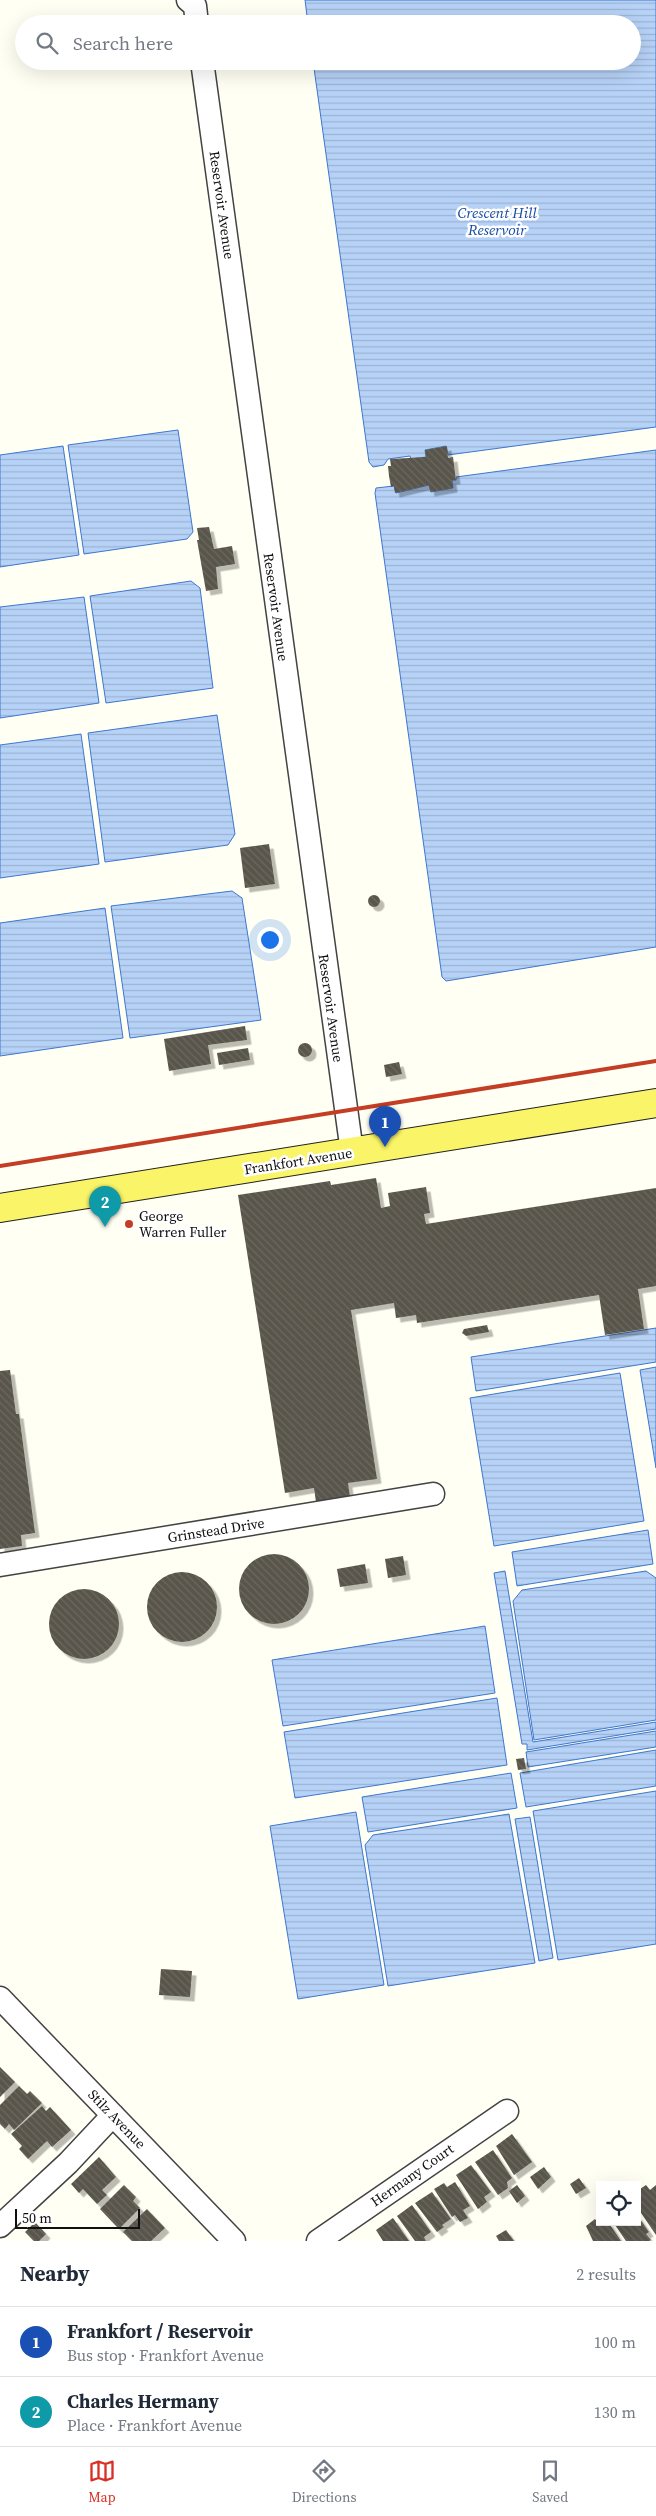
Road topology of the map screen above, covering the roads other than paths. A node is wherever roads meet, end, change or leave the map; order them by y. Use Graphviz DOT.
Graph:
graph roads {
  1 [pos="188,0"];
  2 [pos="196,15"];
  3 [pos="203,70"];
  4 [pos="654,1106"];
  5 [pos="352,1152"];
  6 [pos="0,1208"];
  7 [pos="433,1494"];
  8 [pos="0,1565"];
  9 [pos="0,1998"];
  10 [pos="506,2111"];
  11 [pos="113,2115"];
  12 [pos="0,2226"];
  13 [pos="234,2241"];
  14 [pos="318,2241"];
  1 -- 2 [label="street"];
  3 -- 5 [label="street, Reservoir Avenue"];
  4 -- 5 [label="main road, Frankfort Avenue"];
  5 -- 6 [label="main road, Frankfort Avenue"];
  7 -- 8 [label="street, Grinstead Drive"];
  9 -- 11 [label="street, Stilz Avenue"];
  10 -- 14 [label="street, Hermany Court"];
  11 -- 12 [label="street"];
  11 -- 13 [label="street, Stilz Avenue"];
}
